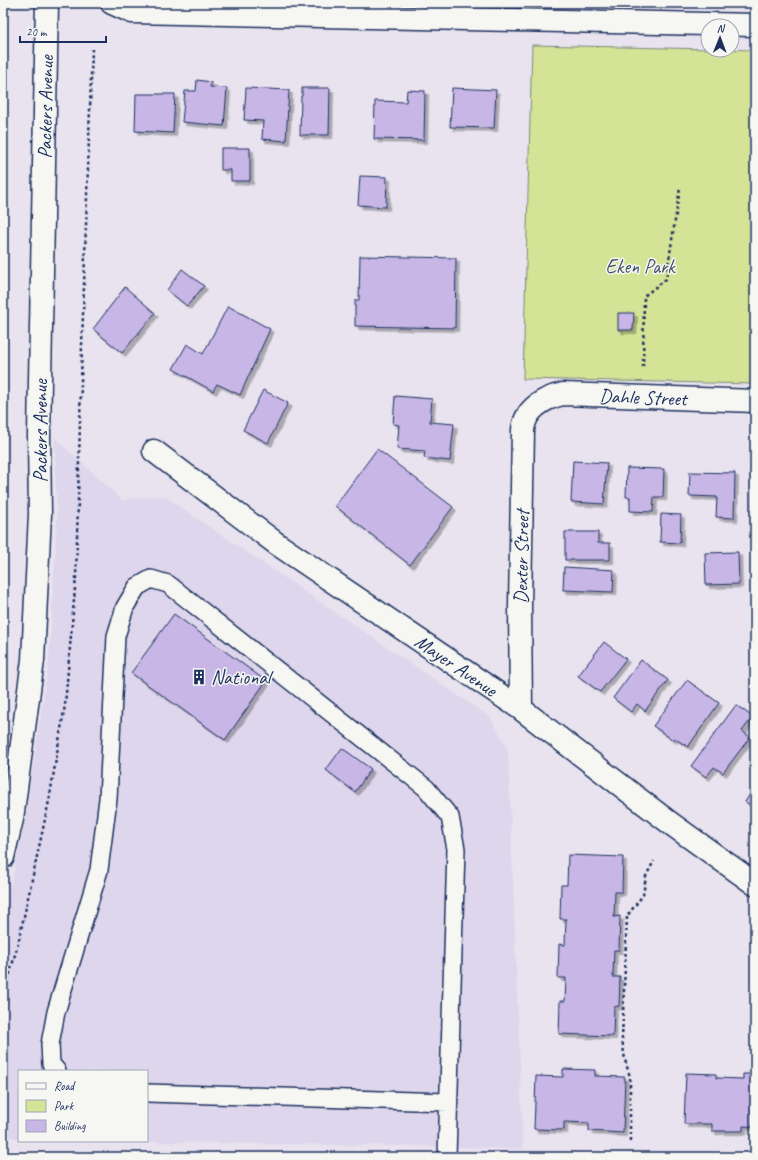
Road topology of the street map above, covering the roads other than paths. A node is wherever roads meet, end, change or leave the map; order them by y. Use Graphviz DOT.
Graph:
graph roads {
  1 [pos="47,3"];
  2 [pos="112,4"];
  3 [pos="755,25"];
  4 [pos="755,401"];
  5 [pos="534,407"];
  6 [pos="154,451"];
  7 [pos="521,709"];
  8 [pos="3,856"];
  9 [pos="755,884"];
  10 [pos="56,1070"];
  11 [pos="148,1094"];
  12 [pos="448,1102"];
  13 [pos="447,1157"];
  1 -- 8 [label="street, Packers Avenue"];
  2 -- 3 [label="street"];
  4 -- 5 [label="street, Dahle Street"];
  5 -- 7 [label="street, Dexter Street"];
  6 -- 7 [label="street, Mayer Avenue"];
  7 -- 9 [label="street, Mayer Avenue"];
  10 -- 12 [label="lane"];
  11 -- 12 [label="lane"];
  12 -- 13 [label="lane"];
}
